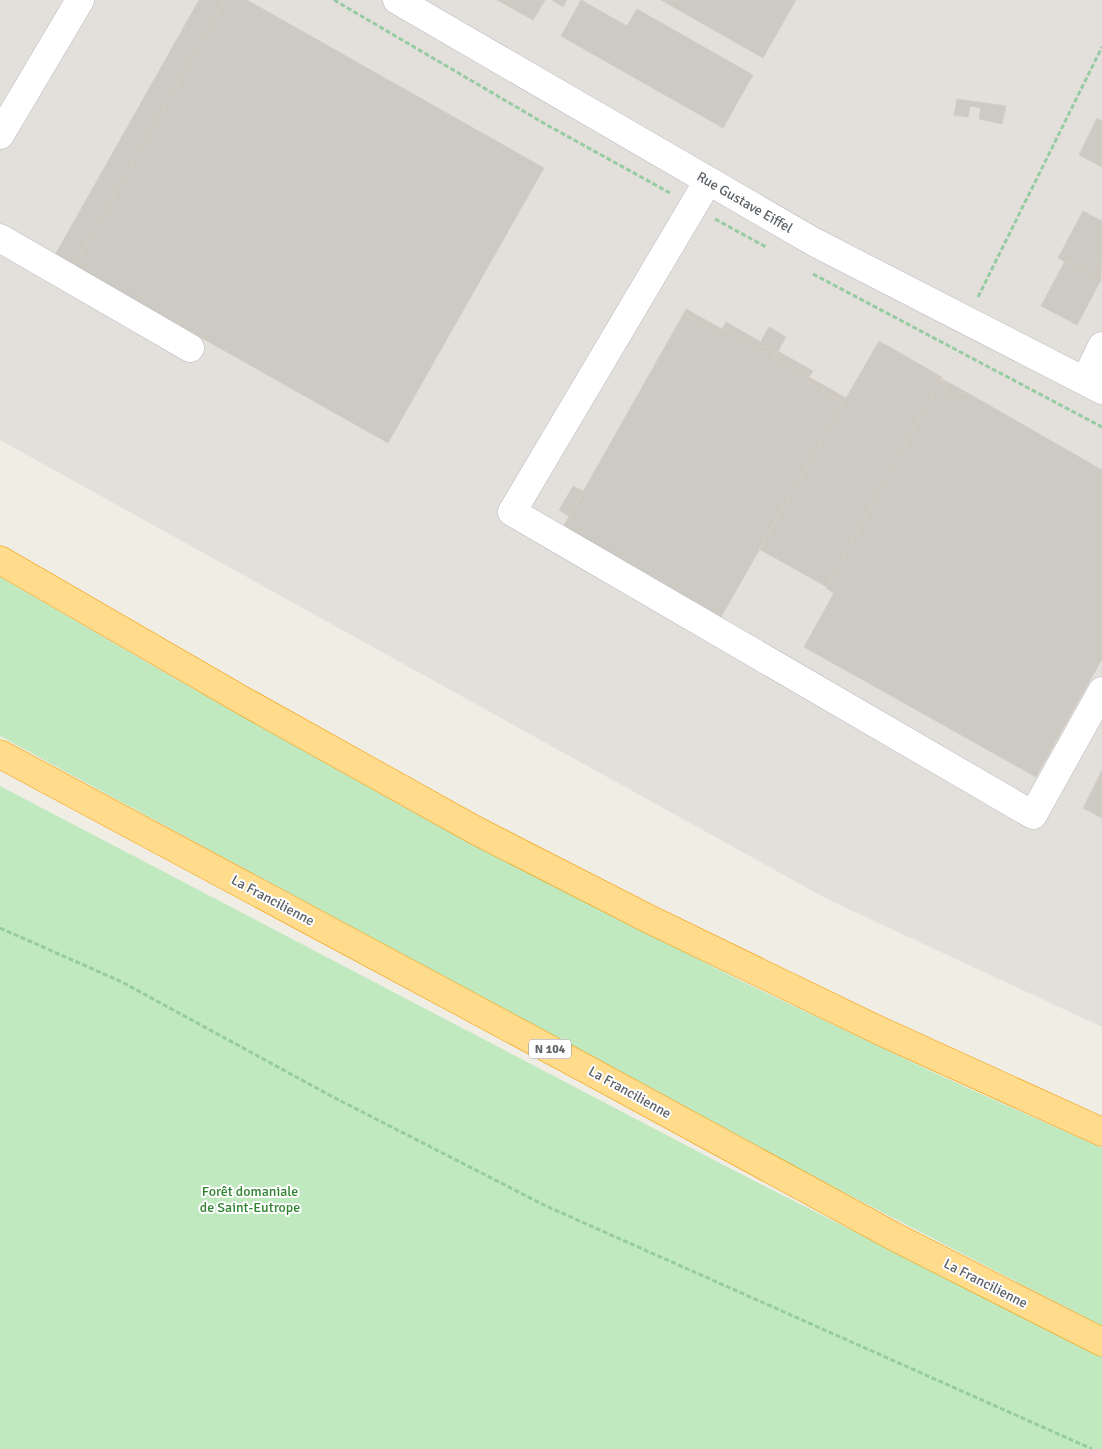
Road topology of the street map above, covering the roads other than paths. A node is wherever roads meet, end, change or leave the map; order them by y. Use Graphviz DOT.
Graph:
graph roads {
  1 [pos="80,0"];
  2 [pos="397,0"];
  3 [pos="0,135"];
  4 [pos="708,181"];
  5 [pos="0,238"];
  6 [pos="1102,346"];
  7 [pos="190,348"];
  8 [pos="1094,386"];
  9 [pos="0,560"];
  10 [pos="1102,691"];
  11 [pos="0,754"];
  12 [pos="1102,1132"];
  13 [pos="1102,1342"];
  1 -- 3 [label="street"];
  2 -- 4 [label="street, Rue Gustave Eiffel"];
  4 -- 8 [label="street, Rue Gustave Eiffel"];
  4 -- 10 [label="street"];
  5 -- 7 [label="street"];
  6 -- 8 [label="street"];
  9 -- 12 [label="highway"];
  11 -- 13 [label="highway, La Francilienne / N 104"];
}
